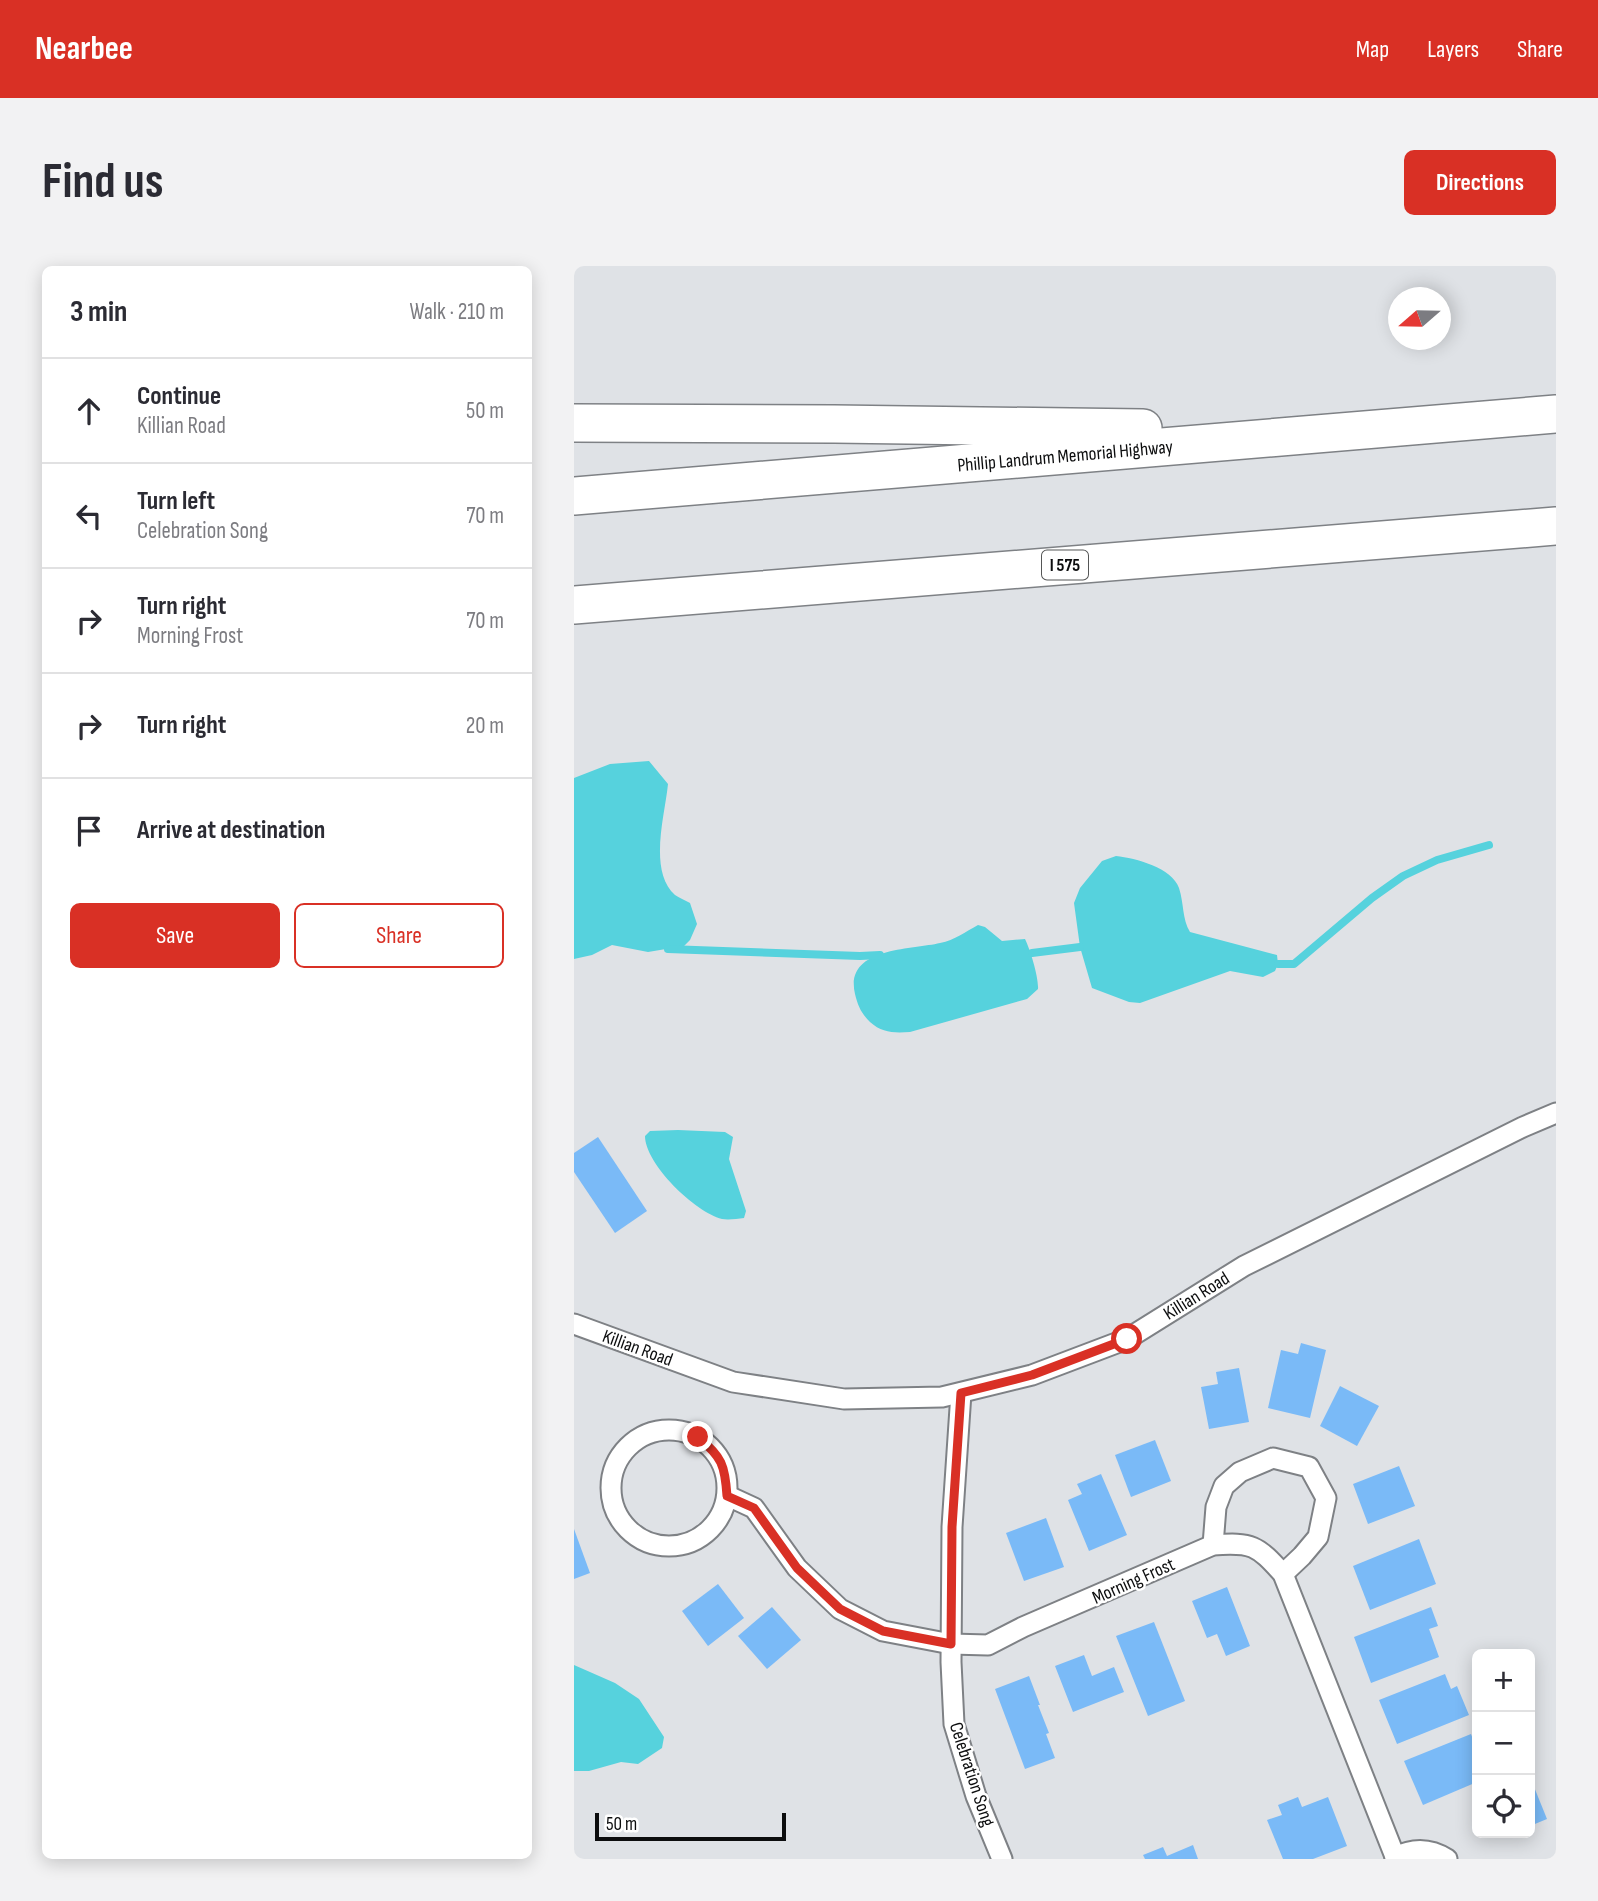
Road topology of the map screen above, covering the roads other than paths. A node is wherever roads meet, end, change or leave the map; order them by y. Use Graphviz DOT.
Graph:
graph roads {
  1 [pos="1556,414"];
  2 [pos="574,424"];
  3 [pos="1347,430"];
  4 [pos="574,496"];
  5 [pos="1556,526"];
  6 [pos="574,606"];
  7 [pos="1556,1113"];
  8 [pos="574,1324"];
  9 [pos="961,1393"];
  10 [pos="727,1496"];
  11 [pos="1213,1545"];
  12 [pos="1283,1574"];
  13 [pos="951,1644"];
  14 [pos="1395,1858"];
  15 [pos="1002,1859"];
  16 [pos="1447,1859"];
  1 -- 3 [label="highway, Phillip Landrum Memorial Highway"];
  2 -- 3 [label="highway"];
  3 -- 4 [label="highway, Phillip Landrum Memorial Highway"];
  5 -- 6 [label="highway, I 575"];
  7 -- 9 [label="street, Killian Road"];
  8 -- 9 [label="street, Killian Road"];
  9 -- 13 [label="street, Celebration Song"];
  10 -- 10 [label="street"];
  10 -- 13 [label="street, Morning Frost"];
  11 -- 12 [label="street, Morning Frost"];
  11 -- 12 [label="street"];
  11 -- 13 [label="street, Morning Frost"];
  12 -- 14 [label="street, Morning Frost"];
  13 -- 15 [label="street, Celebration Song"];
  14 -- 16 [label="street"];
}
